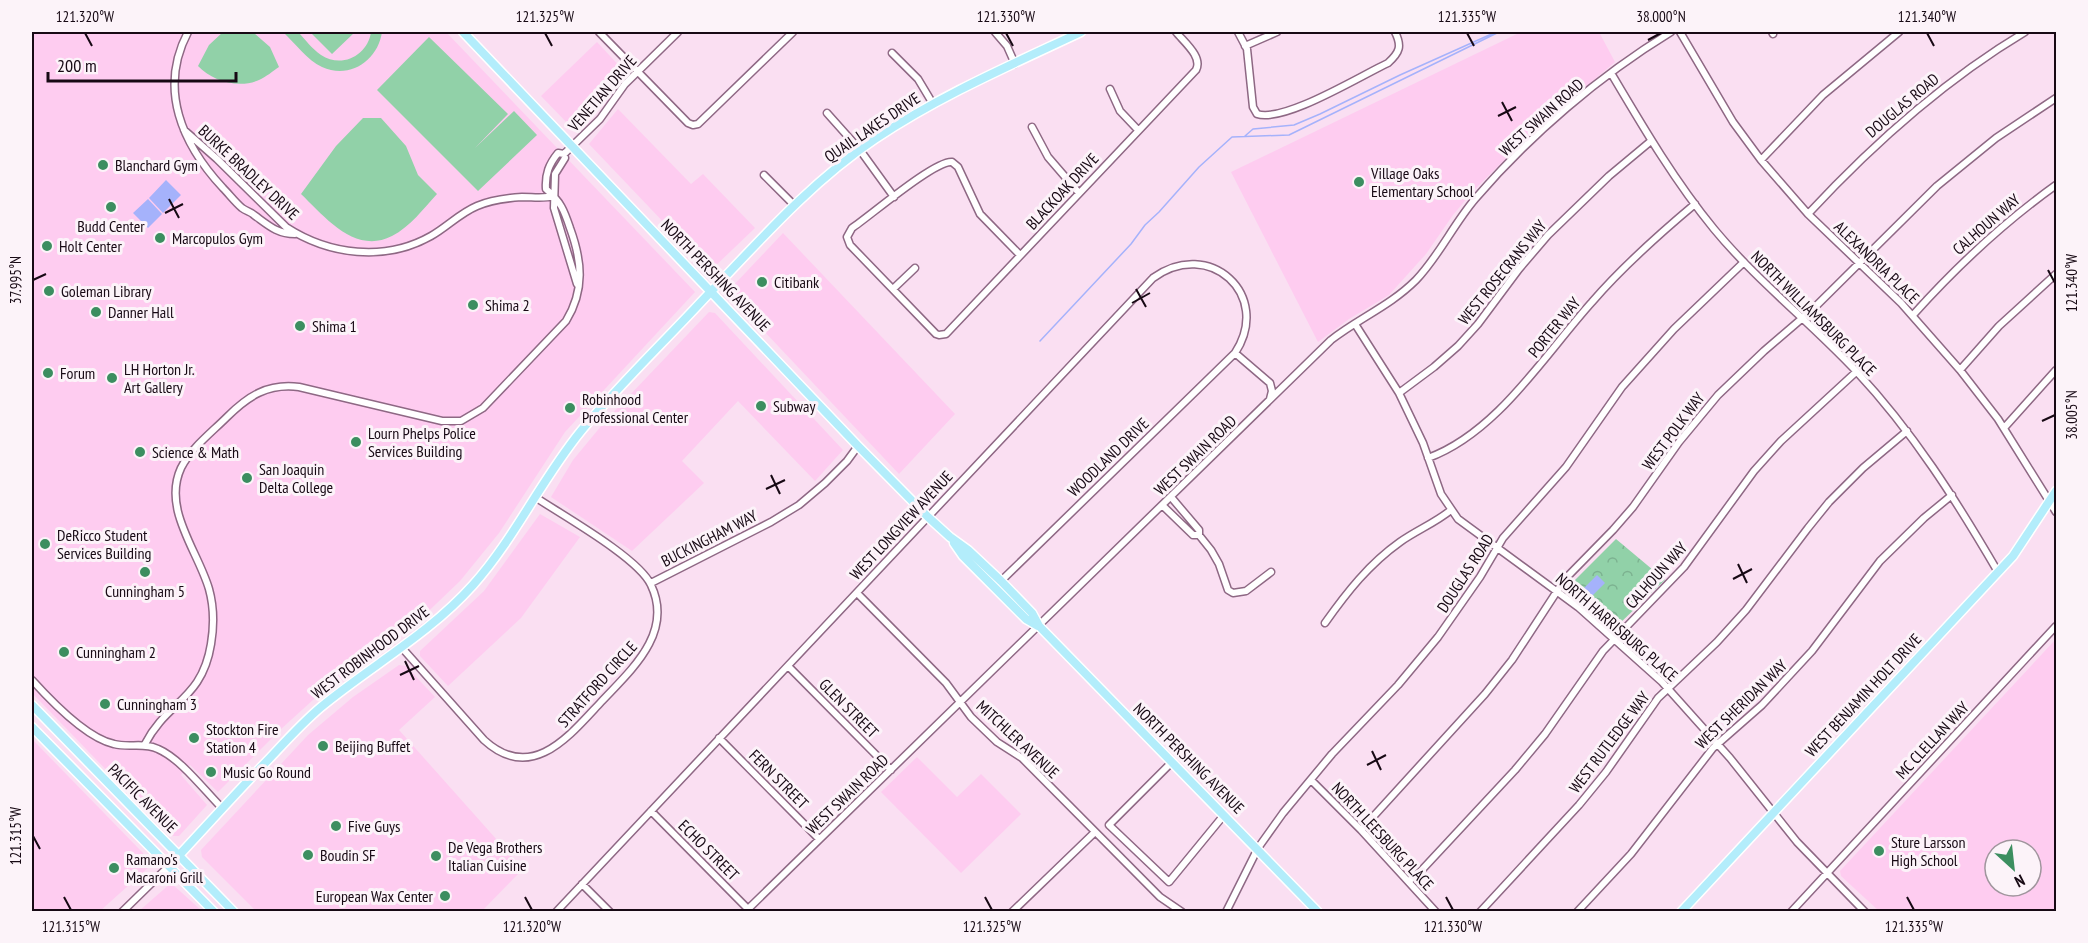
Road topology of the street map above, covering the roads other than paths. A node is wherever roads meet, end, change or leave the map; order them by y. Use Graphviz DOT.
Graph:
graph roads {
  1 [pos="188,32"];
  2 [pos="463,32"];
  3 [pos="599,32"];
  4 [pos="678,32"];
  5 [pos="793,32"];
  6 [pos="995,32"];
  7 [pos="1081,32"];
  8 [pos="1176,32"];
  9 [pos="1238,32"];
  10 [pos="1277,32"];
  11 [pos="1395,32"];
  12 [pos="1671,32"];
  13 [pos="1680,32"];
  14 [pos="1899,32"];
  15 [pos="2025,32"];
  16 [pos="1245,46"];
  17 [pos="892,52"];
  18 [pos="1015,64"];
  19 [pos="637,71"];
  20 [pos="1611,73"];
  21 [pos="1110,89"];
  22 [pos="2056,98"];
  23 [pos="933,104"];
  24 [pos="827,113"];
  25 [pos="1032,127"];
  26 [pos="184,130"];
  27 [pos="1138,130"];
  28 [pos="1651,141"];
  29 [pos="572,147"];
  30 [pos="860,150"];
  31 [pos="1761,160"];
  32 [pos="764,175"];
  33 [pos="2056,184"];
  34 [pos="1078,193"];
  35 [pos="554,196"];
  36 [pos="894,197"];
  37 [pos="1695,204"];
  38 [pos="794,206"];
  39 [pos="1808,214"];
  40 [pos="296,234"];
  41 [pos="1020,255"];
  42 [pos="1744,262"];
  43 [pos="1860,264"];
  44 [pos="915,268"];
  45 [pos="2056,274"];
  46 [pos="578,286"];
  47 [pos="894,288"];
  48 [pos="711,292"];
  49 [pos="1913,315"];
  50 [pos="1802,319"];
  51 [pos="1355,324"];
  52 [pos="1235,353"];
  53 [pos="1960,370"];
  54 [pos="2056,370"];
  55 [pos="1857,372"];
  56 [pos="1399,393"];
  57 [pos="1270,401"];
  58 [pos="2004,428"];
  59 [pos="1907,431"];
  60 [pos="858,446"];
  61 [pos="1428,458"];
  62 [pos="2056,491"];
  63 [pos="1952,495"];
  64 [pos="535,497"];
  65 [pos="1170,497"];
  66 [pos="2049,501"];
  67 [pos="1162,505"];
  68 [pos="1451,510"];
  69 [pos="2056,512"];
  70 [pos="928,517"];
  71 [pos="1199,535"];
  72 [pos="950,537"];
  73 [pos="1498,547"];
  74 [pos="1271,572"];
  75 [pos="1998,572"];
  76 [pos="1000,581"];
  77 [pos="651,583"];
  78 [pos="1557,590"];
  79 [pos="856,593"];
  80 [pos="1325,623"];
  81 [pos="1039,626"];
  82 [pos="2056,626"];
  83 [pos="1615,638"];
  84 [pos="403,649"];
  85 [pos="788,666"];
  86 [pos="32,680"];
  87 [pos="1667,688"];
  88 [pos="960,702"];
  89 [pos="32,705"];
  90 [pos="32,727"];
  91 [pos="719,738"];
  92 [pos="145,744"];
  93 [pos="1718,744"];
  94 [pos="1172,762"];
  95 [pos="891,770"];
  96 [pos="1311,780"];
  97 [pos="222,808"];
  98 [pos="651,810"];
  99 [pos="1773,813"];
  100 [pos="1224,815"];
  101 [pos="1361,830"];
  102 [pos="1095,832"];
  103 [pos="819,839"];
  104 [pos="1258,848"];
  105 [pos="179,855"];
  106 [pos="169,866"];
  107 [pos="1826,873"];
  108 [pos="1409,881"];
  109 [pos="582,884"];
  110 [pos="747,910"];
  111 [pos="122,912"];
  112 [pos="214,912"];
  113 [pos="234,912"];
  114 [pos="556,912"];
  115 [pos="610,912"];
  116 [pos="1012,912"];
  117 [pos="1182,912"];
  118 [pos="1226,912"];
  119 [pos="1318,912"];
  120 [pos="1436,912"];
  121 [pos="1480,912"];
  122 [pos="1577,912"];
  123 [pos="1681,912"];
  124 [pos="1791,912"];
  125 [pos="1865,912"];
  1 -- 26 [label="street, BURKE BRADLEY DRIVE"];
  2 -- 29 [label="main road, NORTH PERSHING AVENUE"];
  3 -- 19 [label="street"];
  4 -- 19 [label="street, VENETIAN DRIVE"];
  5 -- 19 [label="street"];
  6 -- 18 [label="street"];
  7 -- 18 [label="main road, QUAIL LAKES DRIVE"];
  8 -- 27 [label="street, BLACKOAK DRIVE"];
  9 -- 16 [label="street"];
  10 -- 16 [label="street"];
  11 -- 16 [label="street"];
  12 -- 20 [label="street, WEST SWAIN ROAD"];
  13 -- 31 [label="street, ALEXANDRIA PLACE"];
  14 -- 31 [label="street"];
  15 -- 39 [label="street, DOUGLAS ROAD"];
  17 -- 23 [label="street"];
  18 -- 23 [label="main road, QUAIL LAKES DRIVE"];
  19 -- 29 [label="street, VENETIAN DRIVE"];
  20 -- 28 [label="street, NORTH WILLIAMSBURG PLACE"];
  20 -- 51 [label="street, WEST SWAIN ROAD"];
  21 -- 27 [label="street"];
  22 -- 43 [label="street, WEST POLK WAY"];
  23 -- 30 [label="main road, QUAIL LAKES DRIVE"];
  24 -- 30 [label="street"];
  25 -- 34 [label="street"];
  26 -- 40 [label="street, BURKE BRADLEY DRIVE"];
  26 -- 40 [label="street, BURKE BRADLEY DRIVE"];
  27 -- 34 [label="street, BLACKOAK DRIVE"];
  28 -- 37 [label="street, NORTH WILLIAMSBURG PLACE"];
  28 -- 56 [label="street, WEST ROSECRANS WAY"];
  29 -- 35 [label="street, VENETIAN DRIVE"];
  29 -- 48 [label="main road, NORTH PERSHING AVENUE"];
  30 -- 36 [label="street"];
  30 -- 38 [label="main road, QUAIL LAKES DRIVE"];
  31 -- 39 [label="street, ALEXANDRIA PLACE"];
  32 -- 38 [label="street"];
  33 -- 49 [label="street, CALHOUN WAY"];
  34 -- 41 [label="street, BLACKOAK DRIVE"];
  35 -- 40 [label="street, BURKE BRADLEY DRIVE"];
  35 -- 46 [label="street"];
  35 -- 46 [label="street"];
  36 -- 41 [label="street"];
  36 -- 47 [label="street"];
  37 -- 42 [label="street, NORTH WILLIAMSBURG PLACE"];
  37 -- 61 [label="street, PORTER WAY"];
  38 -- 48 [label="main road, QUAIL LAKES DRIVE"];
  39 -- 43 [label="street, ALEXANDRIA PLACE"];
  41 -- 47 [label="street, BLACKOAK DRIVE"];
  42 -- 50 [label="street, NORTH WILLIAMSBURG PLACE"];
  42 -- 73 [label="street, DOUGLAS ROAD"];
  43 -- 49 [label="street, ALEXANDRIA PLACE"];
  43 -- 50 [label="street, WEST POLK WAY"];
  44 -- 47 [label="street"];
  45 -- 53 [label="street"];
  46 -- 92 [label="street"];
  48 -- 60 [label="main road, NORTH PERSHING AVENUE"];
  48 -- 64 [label="main road, WEST ROBINHOOD DRIVE"];
  49 -- 53 [label="street, ALEXANDRIA PLACE"];
  50 -- 55 [label="street, NORTH WILLIAMSBURG PLACE"];
  50 -- 78 [label="street, WEST POLK WAY"];
  51 -- 56 [label="street, NORTH HARRISBURG PLACE"];
  51 -- 57 [label="street, WEST SWAIN ROAD"];
  52 -- 57 [label="street"];
  52 -- 70 [label="street, WEST LONGVIEW AVENUE"];
  52 -- 76 [label="street, WOODLAND DRIVE"];
  53 -- 58 [label="street, ALEXANDRIA PLACE"];
  54 -- 58 [label="street"];
  55 -- 59 [label="street, NORTH WILLIAMSBURG PLACE"];
  55 -- 83 [label="street, CALHOUN WAY"];
  56 -- 61 [label="street, NORTH HARRISBURG PLACE"];
  57 -- 65 [label="street, WEST SWAIN ROAD"];
  58 -- 66 [label="street, ALEXANDRIA PLACE"];
  59 -- 63 [label="street, NORTH WILLIAMSBURG PLACE"];
  59 -- 87 [label="street, WEST RUTLEDGE WAY"];
  60 -- 70 [label="main road, NORTH PERSHING AVENUE"];
  60 -- 77 [label="street, BUCKINGHAM WAY"];
  61 -- 68 [label="street, NORTH HARRISBURG PLACE"];
  62 -- 66 [label="main road, WEST BENJAMIN HOLT DRIVE"];
  63 -- 75 [label="street, NORTH WILLIAMSBURG PLACE"];
  63 -- 93 [label="street, WEST SHERIDAN WAY"];
  64 -- 77 [label="street, STRATFORD CIRCLE"];
  64 -- 84 [label="main road, WEST ROBINHOOD DRIVE"];
  65 -- 67 [label="street, WEST SWAIN ROAD"];
  65 -- 71 [label="street"];
  66 -- 69 [label="street, ALEXANDRIA PLACE"];
  66 -- 75 [label="main road, WEST BENJAMIN HOLT DRIVE"];
  67 -- 71 [label="street"];
  67 -- 81 [label="street, WEST SWAIN ROAD"];
  68 -- 73 [label="street, NORTH HARRISBURG PLACE"];
  68 -- 80 [label="street"];
  70 -- 72 [label="main road, NORTH PERSHING AVENUE"];
  70 -- 79 [label="street, WEST LONGVIEW AVENUE"];
  71 -- 74 [label="street"];
  72 -- 76 [label="main road, NORTH PERSHING AVENUE"];
  72 -- 81 [label="main road, NORTH PERSHING AVENUE"];
  73 -- 78 [label="street, NORTH HARRISBURG PLACE"];
  73 -- 96 [label="street, DOUGLAS ROAD"];
  75 -- 99 [label="main road, WEST BENJAMIN HOLT DRIVE"];
  76 -- 81 [label="main road, NORTH PERSHING AVENUE"];
  77 -- 84 [label="street, STRATFORD CIRCLE"];
  78 -- 83 [label="street, NORTH HARRISBURG PLACE"];
  78 -- 101 [label="street, WEST POLK WAY"];
  79 -- 85 [label="street, WEST LONGVIEW AVENUE"];
  79 -- 88 [label="street, MITCHLER AVENUE"];
  81 -- 88 [label="street, WEST SWAIN ROAD"];
  81 -- 94 [label="main road, NORTH PERSHING AVENUE"];
  82 -- 107 [label="street, MC CLELLAN WAY"];
  83 -- 87 [label="street, NORTH HARRISBURG PLACE"];
  83 -- 108 [label="street, CALHOUN WAY"];
  84 -- 97 [label="main road, WEST ROBINHOOD DRIVE"];
  85 -- 91 [label="street, WEST LONGVIEW AVENUE"];
  85 -- 95 [label="street, GLEN STREET"];
  86 -- 92 [label="street"];
  87 -- 93 [label="street, NORTH HARRISBURG PLACE"];
  87 -- 121 [label="street, WEST RUTLEDGE WAY"];
  88 -- 95 [label="street, WEST SWAIN ROAD"];
  88 -- 102 [label="street, MITCHLER AVENUE"];
  89 -- 105 [label="main road, PACIFIC AVENUE"];
  90 -- 106 [label="main road"];
  91 -- 98 [label="street, WEST LONGVIEW AVENUE"];
  91 -- 103 [label="street, FERN STREET"];
  92 -- 97 [label="street"];
  93 -- 99 [label="street, NORTH HARRISBURG PLACE"];
  93 -- 122 [label="street, WEST SHERIDAN WAY"];
  94 -- 100 [label="main road, NORTH PERSHING AVENUE"];
  94 -- 100 [label="street"];
  95 -- 103 [label="street, WEST SWAIN ROAD"];
  96 -- 101 [label="street, NORTH LEESBURG PLACE"];
  96 -- 104 [label="street, DOUGLAS ROAD"];
  97 -- 105 [label="main road, WEST ROBINHOOD DRIVE"];
  98 -- 109 [label="street, WEST LONGVIEW AVENUE"];
  98 -- 110 [label="street, ECHO STREET"];
  99 -- 107 [label="street, NORTH HARRISBURG PLACE"];
  99 -- 123 [label="main road, WEST BENJAMIN HOLT DRIVE"];
  100 -- 104 [label="main road, NORTH PERSHING AVENUE"];
  101 -- 108 [label="street, NORTH LEESBURG PLACE"];
  102 -- 116 [label="street"];
  102 -- 117 [label="street, MITCHLER AVENUE"];
  103 -- 110 [label="street, WEST SWAIN ROAD"];
  104 -- 118 [label="street, DOUGLAS ROAD"];
  104 -- 119 [label="main road, NORTH PERSHING AVENUE"];
  105 -- 106 [label="main road, WEST ROBINHOOD DRIVE"];
  105 -- 113 [label="main road, PACIFIC AVENUE"];
  106 -- 111 [label="street, WEST ROBINHOOD DRIVE"];
  106 -- 112 [label="main road"];
  107 -- 124 [label="street, MC CLELLAN WAY"];
  107 -- 125 [label="street, NORTH HARRISBURG PLACE"];
  108 -- 120 [label="street, NORTH LEESBURG PLACE"];
  109 -- 114 [label="street, WEST LONGVIEW AVENUE"];
  109 -- 115 [label="street"];
}
